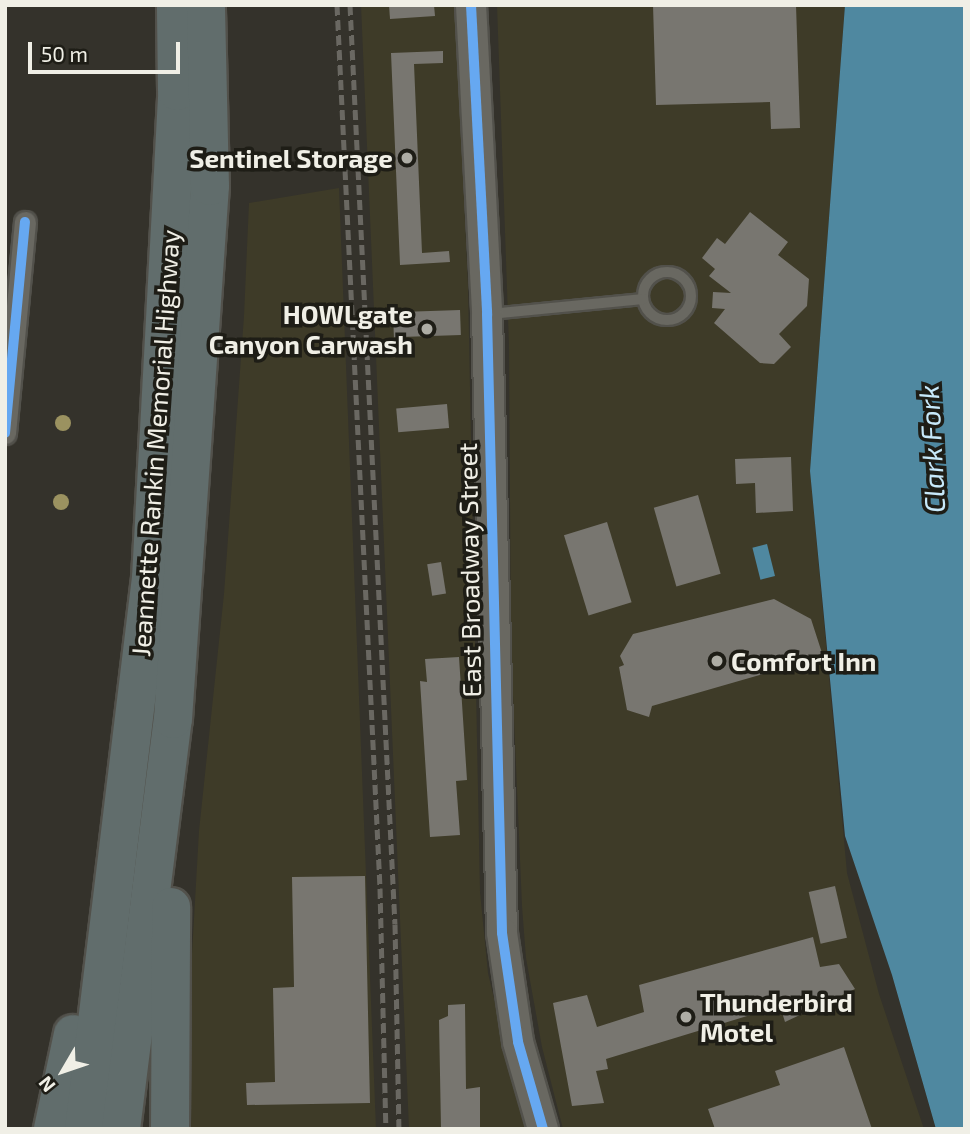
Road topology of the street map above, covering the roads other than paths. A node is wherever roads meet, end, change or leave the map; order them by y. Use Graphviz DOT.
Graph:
graph roads {
  1 [pos="176,5"];
  2 [pos="206,5"];
  3 [pos="471,5"];
  4 [pos="25,222"];
  5 [pos="643,299"];
  6 [pos="487,314"];
  7 [pos="6,425"];
  8 [pos="173,719"];
  9 [pos="121,813"];
  10 [pos="53,1129"];
  11 [pos="84,1129"];
  12 [pos="121,1129"];
  13 [pos="170,1129"];
  14 [pos="543,1129"];
  1 -- 9 [label="highway, Jeannette Rankin Memorial Highway"];
  2 -- 8 [label="highway, Jeannette Rankin Memorial Highway"];
  3 -- 6 [label="main road, East Broadway Street"];
  4 -- 7 [label="street"];
  5 -- 5 [label="lane"];
  5 -- 6 [label="lane"];
  6 -- 14 [label="main road, East Broadway Street"];
  8 -- 12 [label="highway, Jeannette Rankin Memorial Highway"];
  8 -- 13 [label="highway"];
  9 -- 10 [label="highway"];
  9 -- 11 [label="highway, Jeannette Rankin Memorial Highway"];
}
